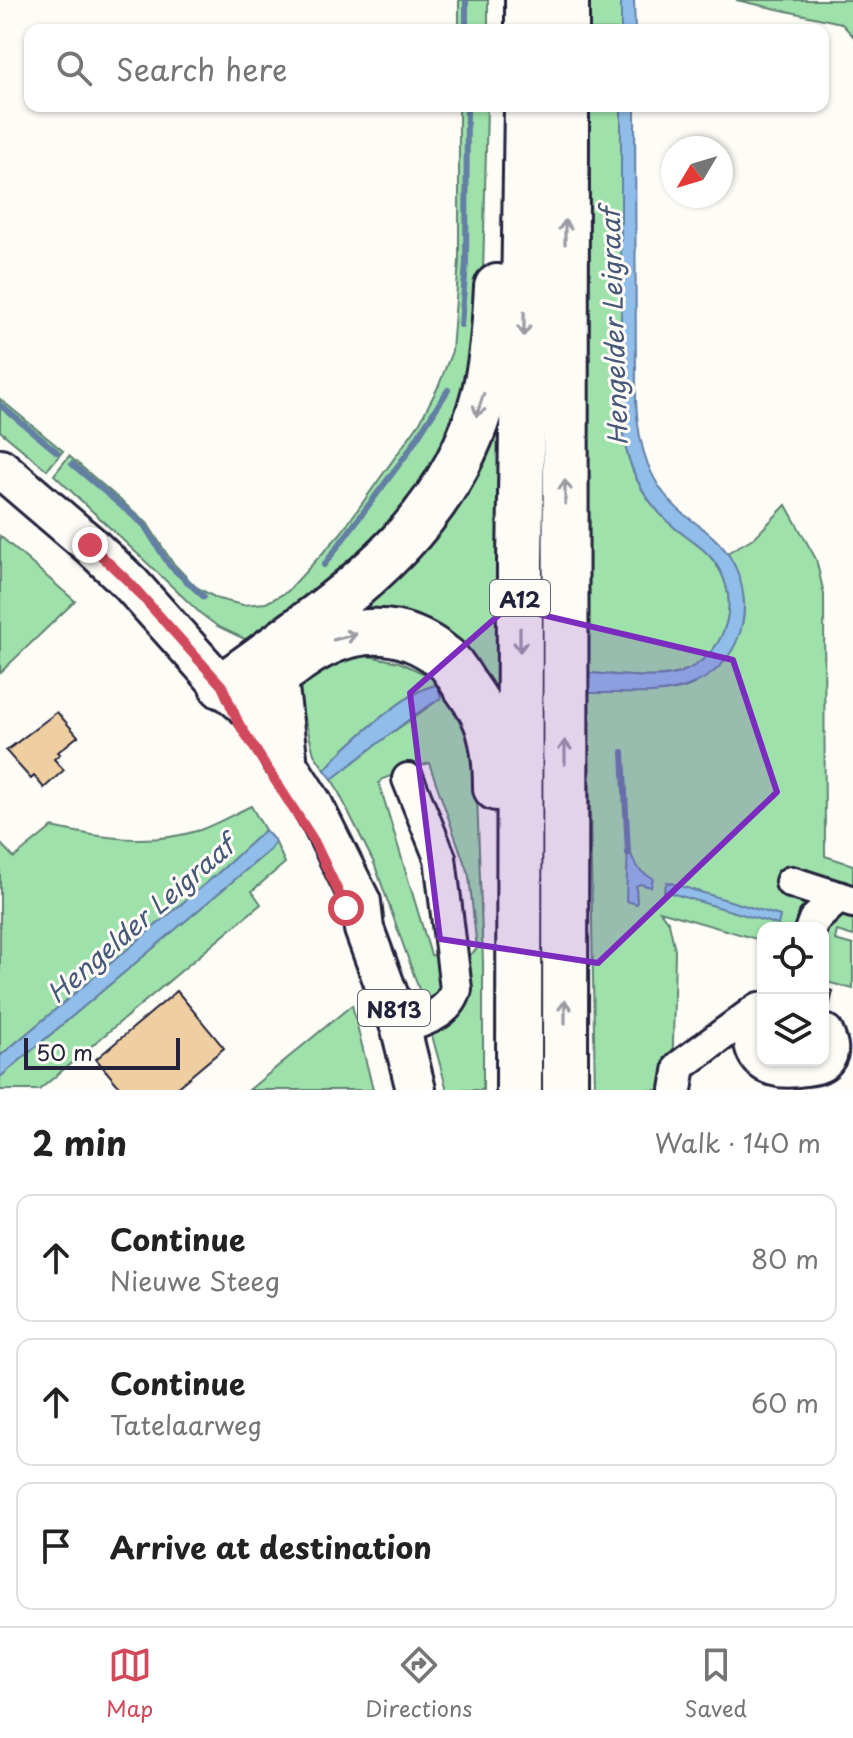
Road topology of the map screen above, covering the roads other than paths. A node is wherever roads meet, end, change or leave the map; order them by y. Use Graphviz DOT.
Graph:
graph roads {
  1 [pos="515,112"];
  2 [pos="527,112"];
  3 [pos="566,112"];
  4 [pos="0,468"];
  5 [pos="275,679"];
  6 [pos="222,686"];
  7 [pos="284,757"];
  8 [pos="408,779"];
  9 [pos="791,882"];
  10 [pos="846,900"];
  11 [pos="813,922"];
  12 [pos="364,929"];
  13 [pos="757,1010"];
  14 [pos="757,1011"];
  15 [pos="401,1029"];
  16 [pos="834,1035"];
  17 [pos="757,1058"];
  18 [pos="829,1060"];
  19 [pos="765,1066"];
  20 [pos="822,1066"];
  21 [pos="416,1090"];
  22 [pos="502,1090"];
  23 [pos="519,1090"];
  24 [pos="565,1090"];
  25 [pos="676,1090"];
  1 -- 6 [label="highway, one-way"];
  2 -- 23 [label="highway, A12, one-way"];
  24 -- 3 [label="highway, A12, one-way"];
  4 -- 6 [label="main road, N813"];
  5 -- 6 [label="highway"];
  5 -- 7 [label="highway"];
  5 -- 22 [label="highway, one-way"];
  6 -- 7 [label="main road, N813"];
  6 -- 12 [label="main road, N813"];
  7 -- 12 [label="main road, N813"];
  8 -- 15 [label="street"];
  9 -- 10 [label="street"];
  10 -- 11 [label="street"];
  12 -- 15 [label="main road, N813"];
  13 -- 25 [label="street"];
  14 -- 17 [label="street"];
  15 -- 21 [label="main road, N813"];
  16 -- 18 [label="street"];
  19 -- 20 [label="street"];
}
